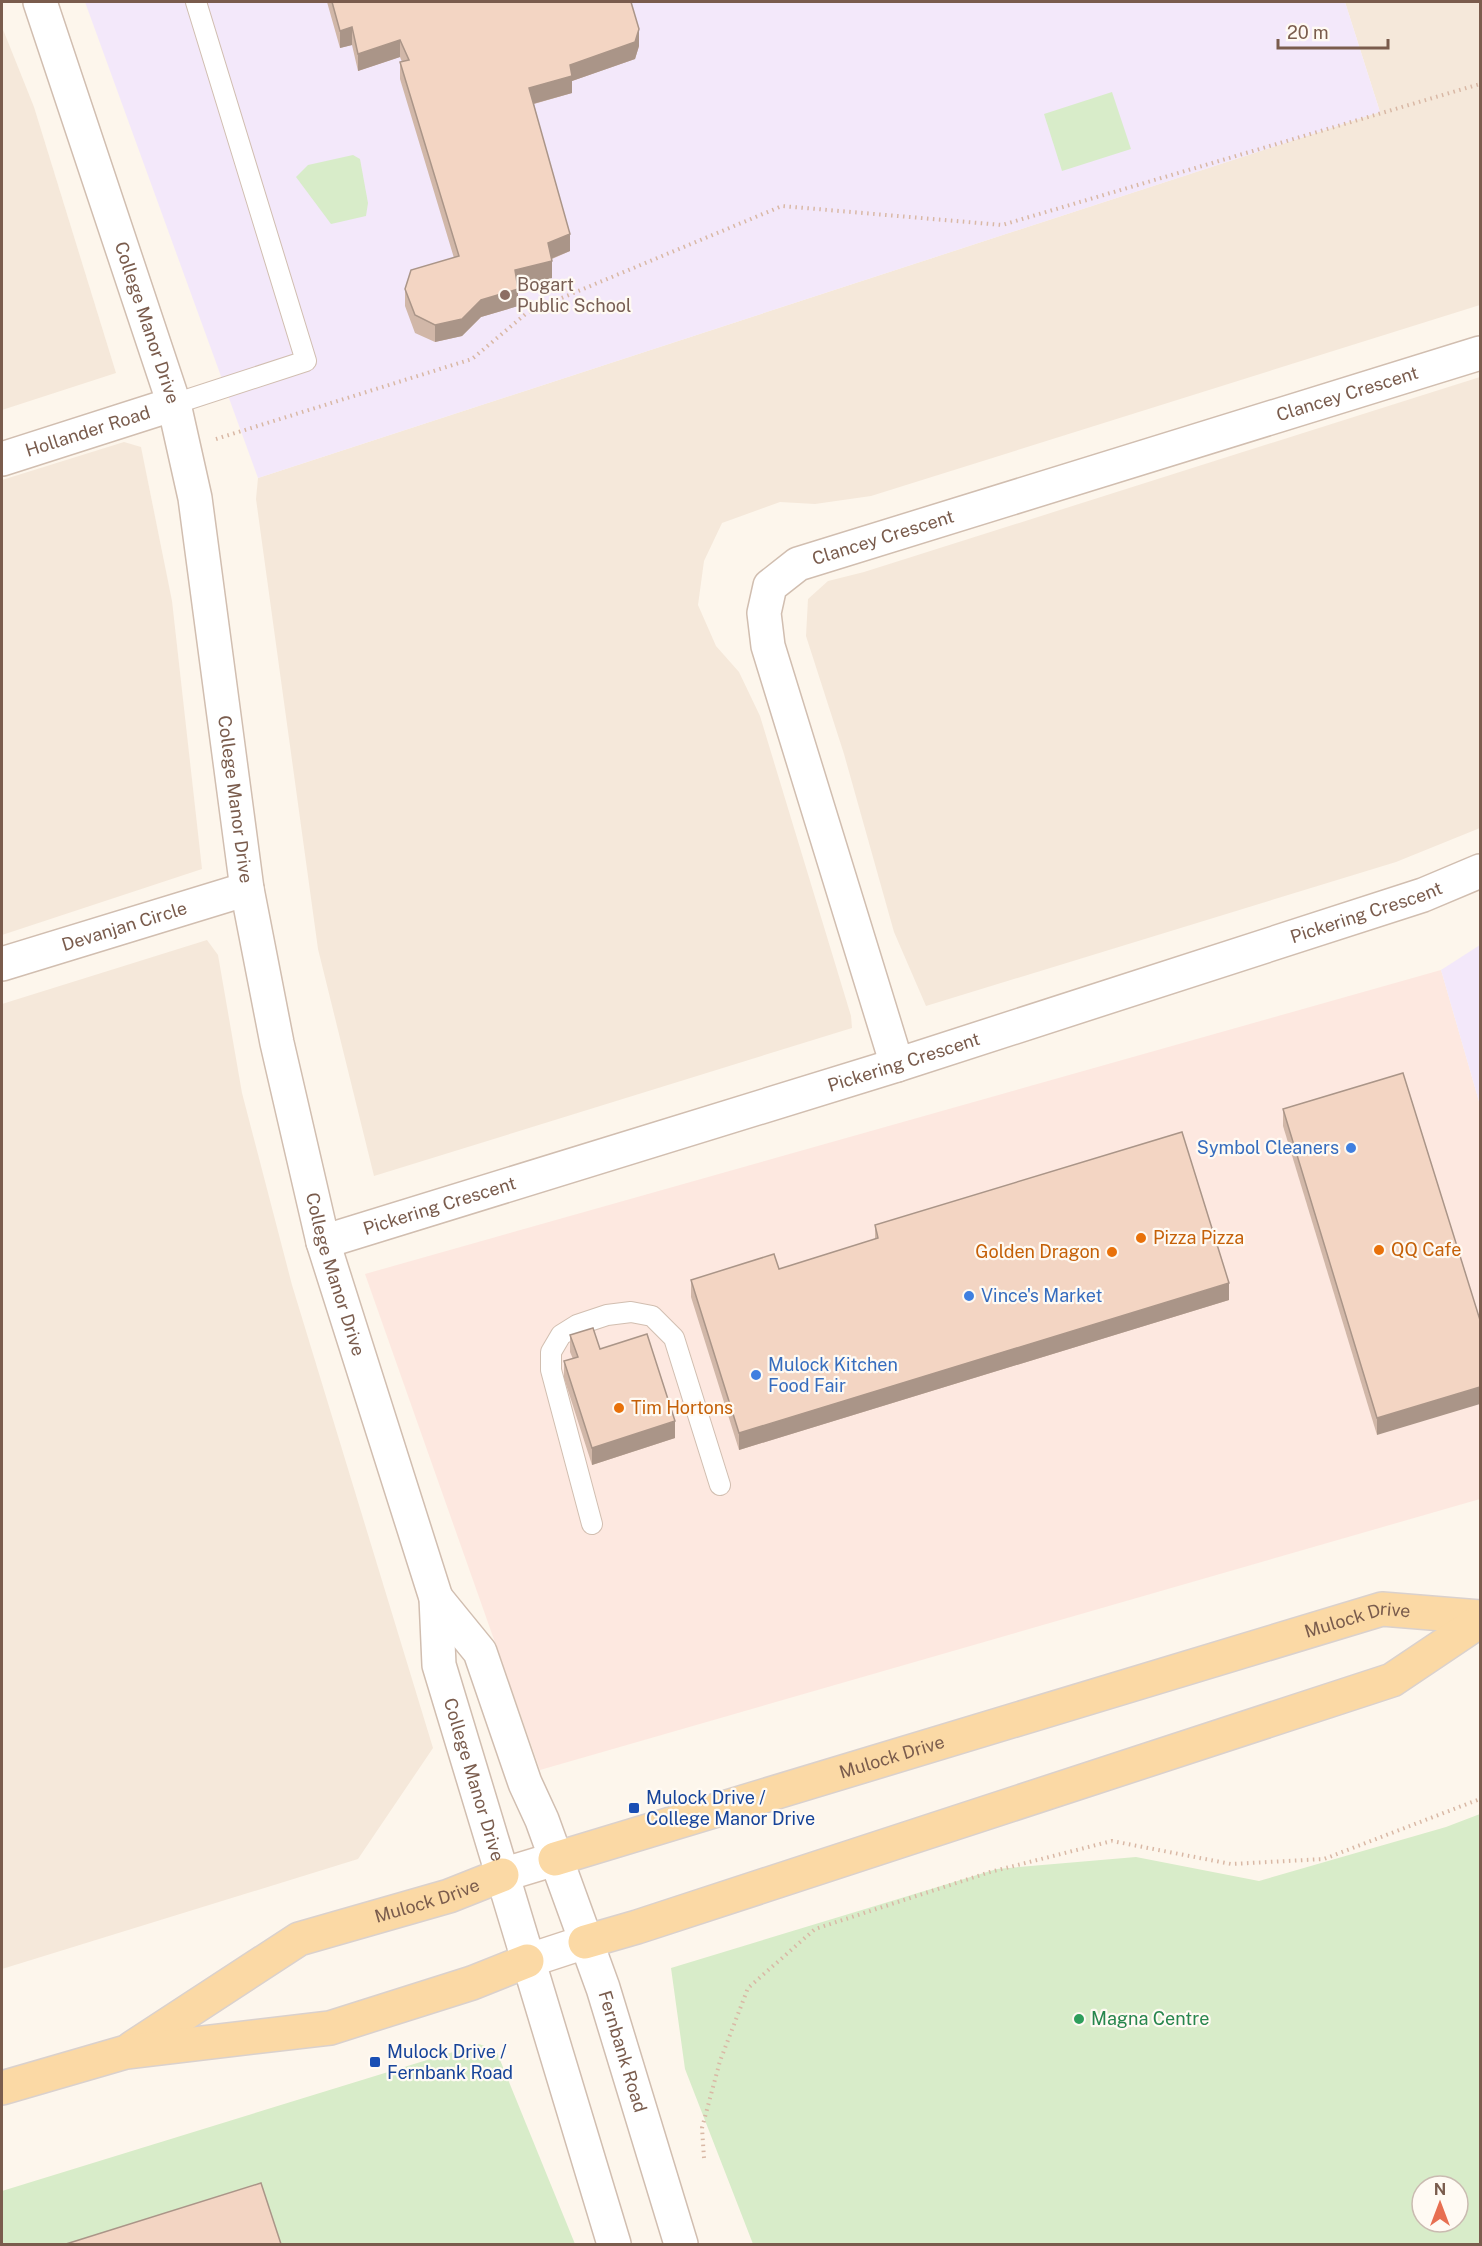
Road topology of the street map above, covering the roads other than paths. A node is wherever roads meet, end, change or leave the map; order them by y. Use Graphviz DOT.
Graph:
graph roads {
  1 [pos="40,2"];
  2 [pos="196,2"];
  3 [pos="1480,353"];
  4 [pos="174,404"];
  5 [pos="2,459"];
  6 [pos="1480,871"];
  7 [pos="247,889"];
  8 [pos="2,964"];
  9 [pos="897,1065"];
  10 [pos="323,1242"];
  11 [pos="720,1485"];
  12 [pos="592,1524"];
  13 [pos="436,1598"];
  14 [pos="1480,1617"];
  15 [pos="1480,1622"];
  16 [pos="555,1859"];
  17 [pos="502,1875"];
  18 [pos="585,1942"];
  19 [pos="527,1961"];
  20 [pos="126,2052"];
  21 [pos="2,2088"];
  22 [pos="614,2244"];
  23 [pos="681,2244"];
  1 -- 4 [label="street, College Manor Drive"];
  2 -- 4 [label="lane"];
  3 -- 9 [label="street, Clancey Crescent"];
  4 -- 5 [label="street, Hollander Road"];
  4 -- 7 [label="street, College Manor Drive"];
  6 -- 9 [label="street, Pickering Crescent"];
  7 -- 8 [label="street, Devanjan Circle"];
  7 -- 10 [label="street, College Manor Drive"];
  9 -- 10 [label="street, Pickering Crescent"];
  10 -- 13 [label="street, College Manor Drive"];
  11 -- 12 [label="lane"];
  13 -- 16 [label="street, College Manor Drive"];
  13 -- 17 [label="street, College Manor Drive"];
  14 -- 16 [label="main road, Mulock Drive"];
  15 -- 18 [label="main road, Mulock Drive"];
  16 -- 17 [label="street, Mulock Drive"];
  16 -- 18 [label="street, Fernbank Road"];
  17 -- 19 [label="street, College Manor Drive"];
  17 -- 20 [label="main road, Mulock Drive"];
  18 -- 19 [label="street, Mulock Drive"];
  18 -- 23 [label="street, Fernbank Road"];
  19 -- 20 [label="main road, Mulock Drive"];
  19 -- 22 [label="street"];
  20 -- 21 [label="main road, Mulock Drive"];
}
